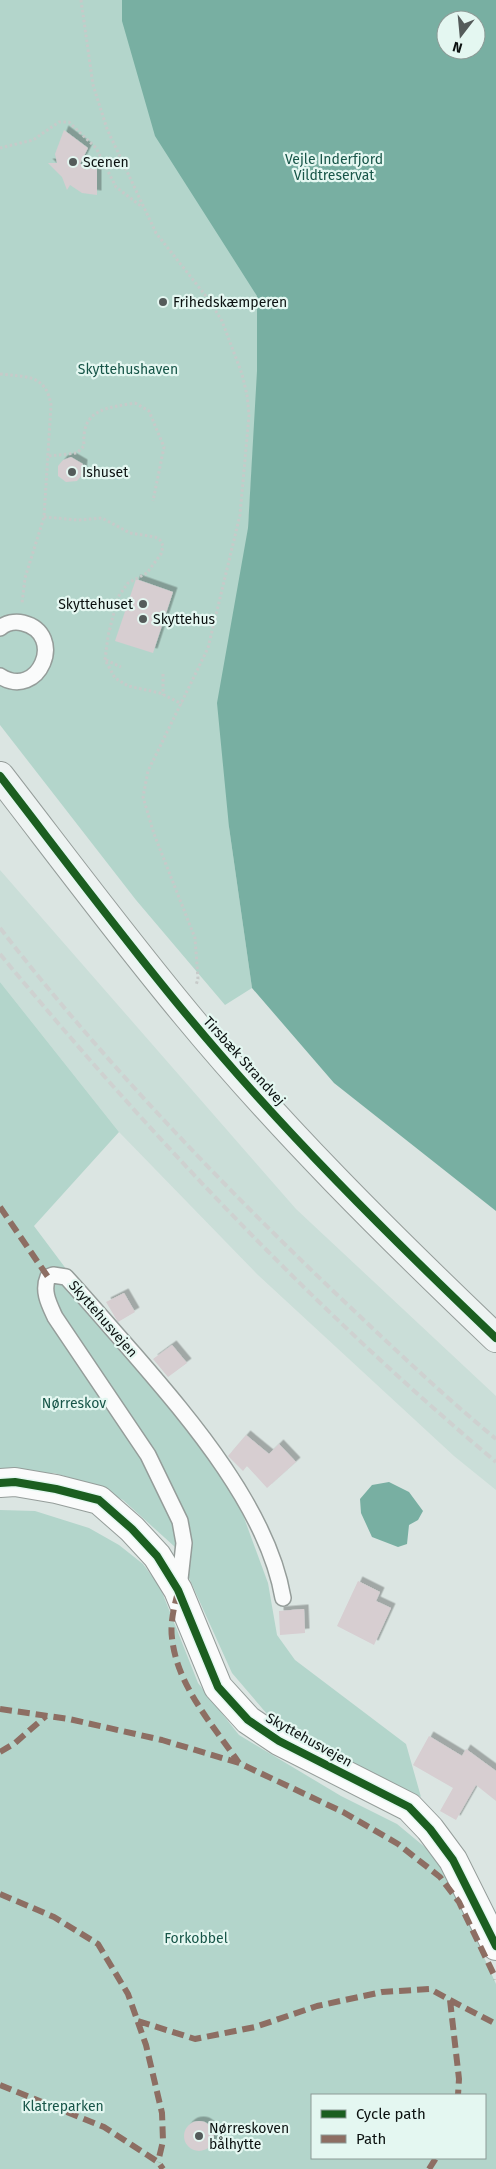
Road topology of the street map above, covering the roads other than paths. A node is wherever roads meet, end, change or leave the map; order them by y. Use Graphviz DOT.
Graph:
graph roads {
  1 [pos="0,628"];
  2 [pos="1,681"];
  3 [pos="0,776"];
  4 [pos="496,1338"];
  5 [pos="0,1483"];
  6 [pos="178,1590"];
  7 [pos="283,1598"];
  8 [pos="496,1946"];
  1 -- 2 [label="lane"];
  3 -- 4 [label="street, Tirsbæk Strandvej"];
  5 -- 6 [label="street, Skyttehusvejen"];
  6 -- 7 [label="lane, Skyttehusvejen"];
  6 -- 8 [label="street, Skyttehusvejen"];
}
